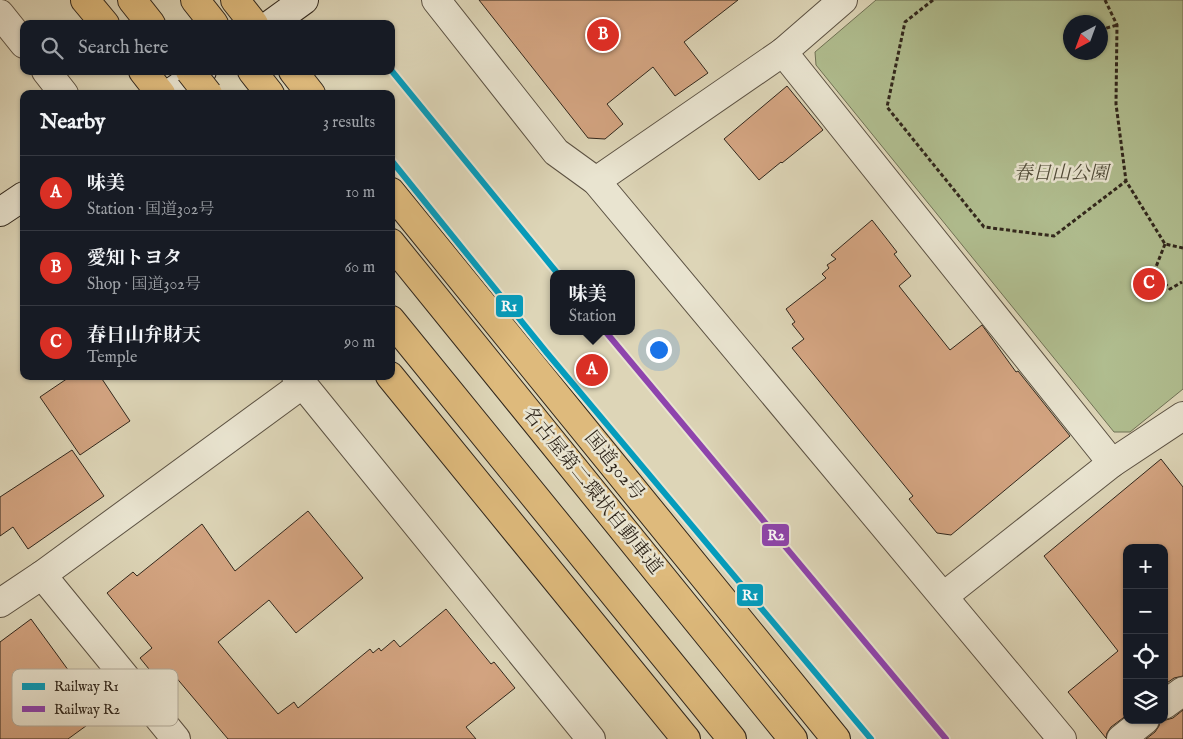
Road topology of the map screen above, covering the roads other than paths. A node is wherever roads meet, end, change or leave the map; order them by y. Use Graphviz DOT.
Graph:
graph roads {
  1 [pos="86,0"];
  2 [pos="132,0"];
  3 [pos="194,0"];
  4 [pos="235,0"];
  5 [pos="304,0"];
  6 [pos="436,0"];
  7 [pos="843,0"];
  8 [pos="0,14"];
  9 [pos="102,20"];
  10 [pos="148,20"];
  11 [pos="211,20"];
  12 [pos="251,20"];
  13 [pos="276,20"];
  14 [pos="20,39"];
  15 [pos="783,52"];
  16 [pos="49,75"];
  17 [pos="146,75"];
  18 [pos="193,75"];
  19 [pos="196,75"];
  20 [pos="255,75"];
  21 [pos="296,75"];
  22 [pos="61,90"];
  23 [pos="159,90"];
  24 [pos="175,90"];
  25 [pos="205,90"];
  26 [pos="267,90"];
  27 [pos="308,90"];
  28 [pos="596,181"];
  29 [pos="395,197"];
  30 [pos="20,199"];
  31 [pos="0,212"];
  32 [pos="395,248"];
  33 [pos="395,325"];
  34 [pos="393,380"];
  35 [pos="308,385"];
  36 [pos="1182,418"];
  37 [pos="1112,462"];
  38 [pos="42,575"];
  39 [pos="944,596"];
  40 [pos="0,604"];
  41 [pos="119,669"];
  42 [pos="1183,690"];
  43 [pos="1168,702"];
  44 [pos="1140,724"];
  45 [pos="165,726"];
  46 [pos="176,739"];
  47 [pos="591,739"];
  48 [pos="686,739"];
  49 [pos="732,739"];
  50 [pos="794,739"];
  51 [pos="836,739"];
  52 [pos="1062,739"];
  53 [pos="1121,739"];
  1 -- 9 [label="highway"];
  2 -- 10 [label="highway"];
  3 -- 11 [label="highway"];
  4 -- 12 [label="highway"];
  5 -- 13 [label="street"];
  6 -- 28 [label="street"];
  7 -- 15 [label="street"];
  8 -- 14 [label="street"];
  15 -- 28 [label="street"];
  15 -- 37 [label="street"];
  16 -- 22 [label="street"];
  17 -- 23 [label="highway"];
  18 -- 25 [label="highway, bridge"];
  19 -- 24 [label="street"];
  20 -- 26 [label="highway"];
  21 -- 27 [label="highway"];
  28 -- 39 [label="street"];
  29 -- 51 [label="highway, 国道302号"];
  30 -- 31 [label="street"];
  32 -- 50 [label="highway, 名古屋第二環状自動車道"];
  33 -- 49 [label="highway"];
  34 -- 48 [label="highway"];
  35 -- 38 [label="street"];
  35 -- 47 [label="street"];
  36 -- 37 [label="street"];
  37 -- 39 [label="street"];
  38 -- 40 [label="street"];
  38 -- 41 [label="street"];
  39 -- 52 [label="street"];
  42 -- 43 [label="street"];
  44 -- 53 [label="street"];
  45 -- 46 [label="street"];
}
